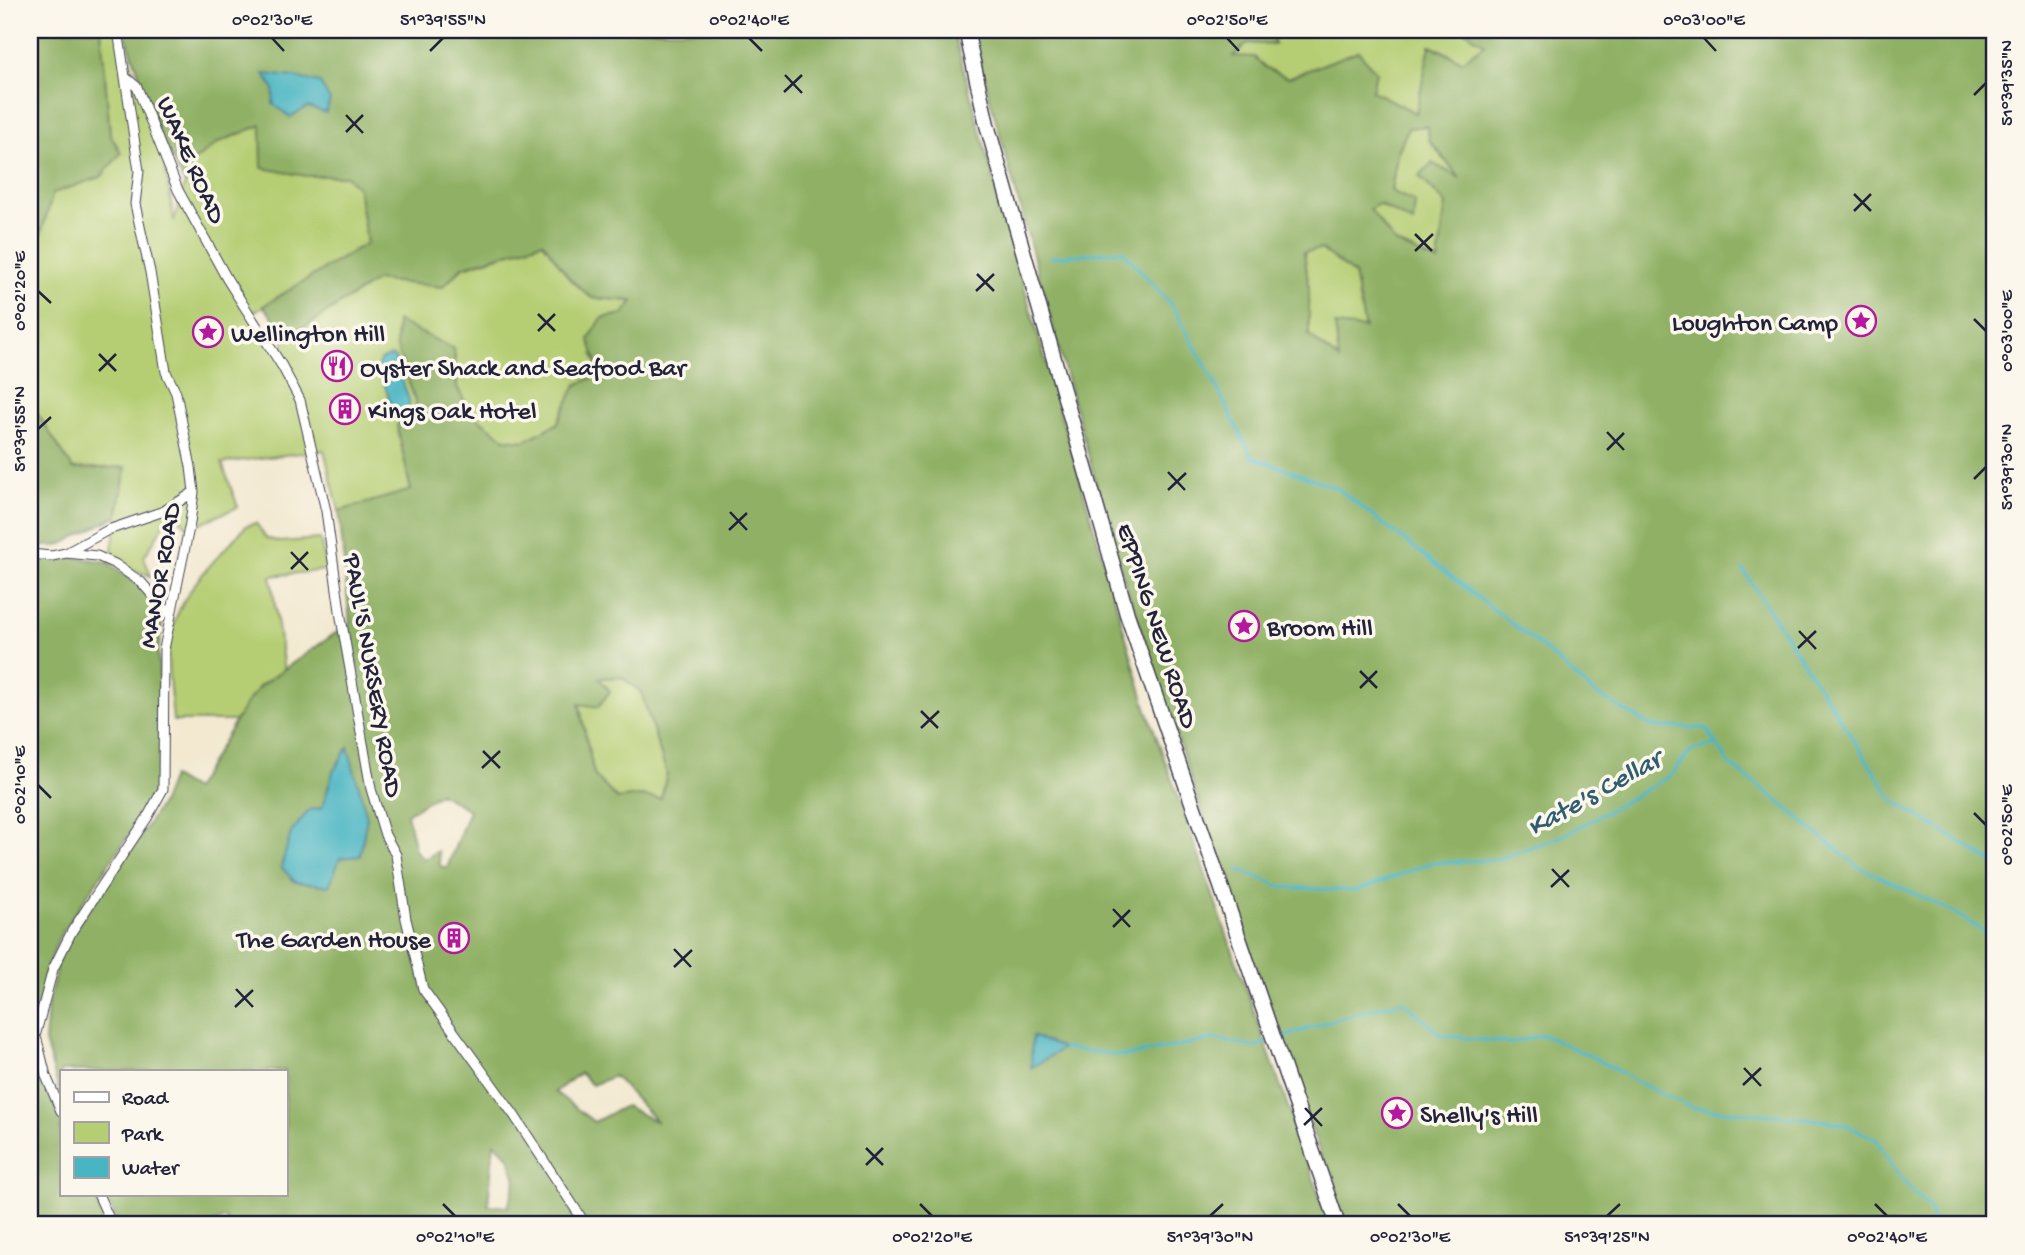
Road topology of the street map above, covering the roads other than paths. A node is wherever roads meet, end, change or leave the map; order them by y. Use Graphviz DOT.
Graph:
graph roads {
  1 [pos="118,30"];
  2 [pos="966,30"];
  3 [pos="125,77"];
  4 [pos="244,303"];
  5 [pos="194,492"];
  6 [pos="66,553"];
  7 [pos="30,554"];
  8 [pos="170,615"];
  9 [pos="36,1038"];
  10 [pos="30,1055"];
  11 [pos="60,1109"];
  12 [pos="99,1196"];
  13 [pos="111,1225"];
  14 [pos="586,1225"];
  15 [pos="1338,1225"];
  1 -- 3 [label="street, WAKE ROAD"];
  2 -- 15 [label="main road, EPPING NEW ROAD"];
  3 -- 4 [label="street, WAKE ROAD"];
  3 -- 5 [label="street, MANOR ROAD"];
  4 -- 14 [label="street, PAUL'S NURSERY ROAD"];
  5 -- 6 [label="street"];
  5 -- 8 [label="street, MANOR ROAD"];
  6 -- 7 [label="street"];
  6 -- 8 [label="street"];
  8 -- 9 [label="street, MANOR ROAD"];
  9 -- 10 [label="street, MANOR ROAD"];
  9 -- 11 [label="street"];
  12 -- 13 [label="street"];
}
